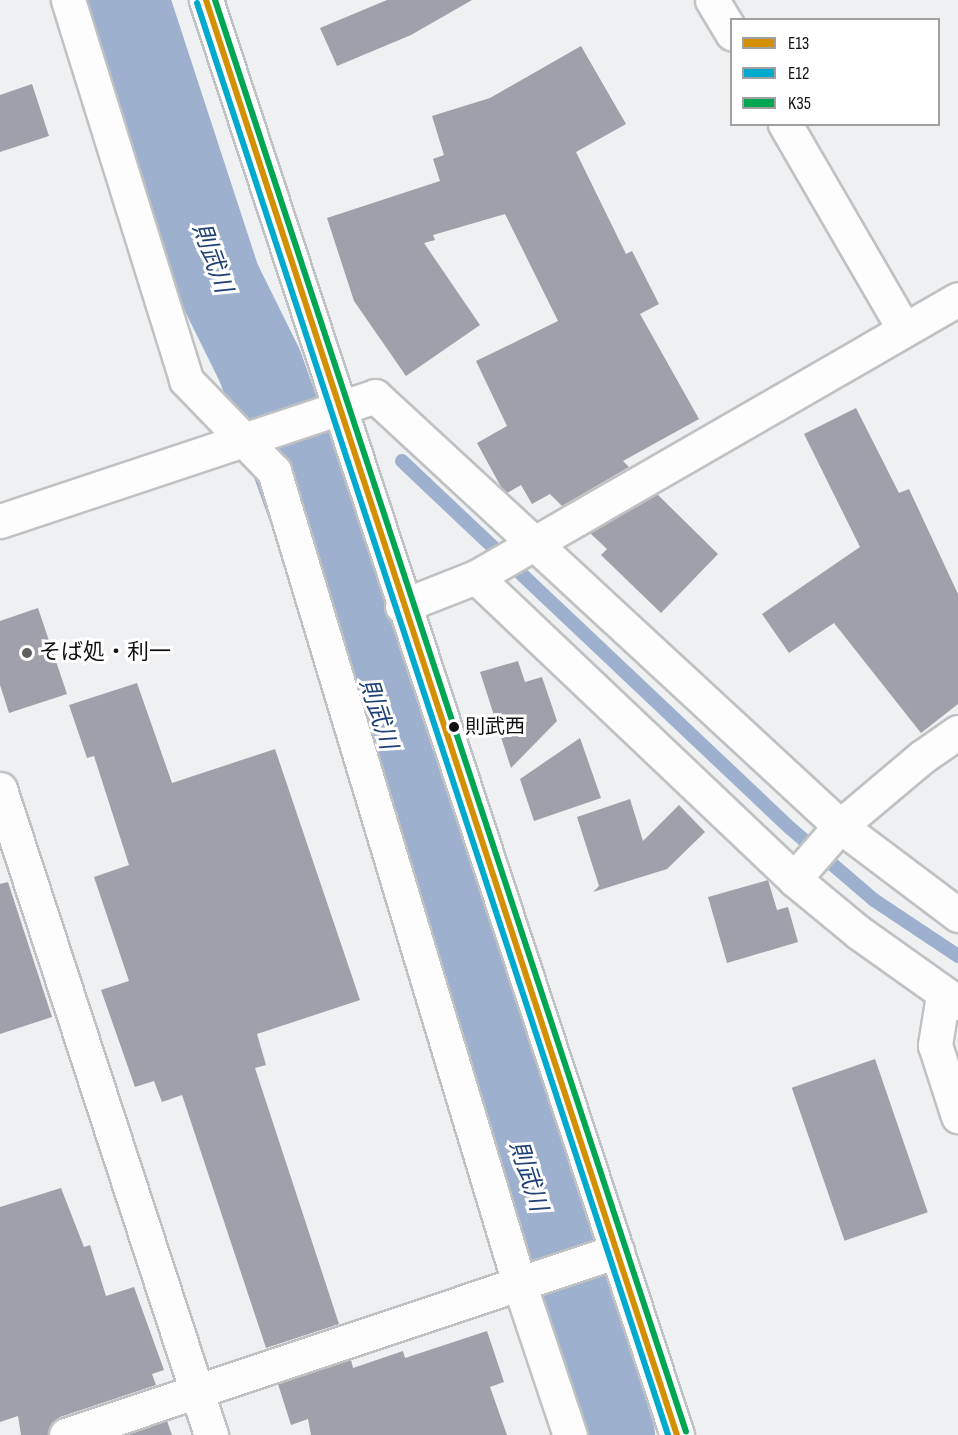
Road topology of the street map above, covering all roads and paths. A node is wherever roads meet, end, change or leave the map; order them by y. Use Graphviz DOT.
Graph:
graph roads {
  1 [pos="68,0"];
  2 [pos="206,0"];
  3 [pos="712,0"];
  4 [pos="730,30"];
  5 [pos="786,126"];
  6 [pos="958,299"];
  7 [pos="904,329"];
  8 [pos="336,408"];
  9 [pos="256,435"];
  10 [pos="0,521"];
  11 [pos="504,560"];
  12 [pos="402,606"];
  13 [pos="958,732"];
  14 [pos="0,789"];
  15 [pos="834,833"];
  16 [pos="799,873"];
  17 [pos="958,915"];
  18 [pos="951,999"];
  19 [pos="958,1116"];
  20 [pos="617,1251"];
  21 [pos="529,1280"];
  22 [pos="197,1392"];
  23 [pos="66,1435"];
  24 [pos="212,1435"];
  25 [pos="570,1435"];
  26 [pos="677,1435"];
  1 -- 9 [label="street"];
  2 -- 8 [label="street"];
  3 -- 4 [label="street"];
  5 -- 7 [label="street"];
  6 -- 7 [label="street"];
  7 -- 11 [label="street"];
  8 -- 9 [label="street"];
  8 -- 11 [label="street"];
  8 -- 12 [label="street"];
  9 -- 10 [label="street"];
  9 -- 21 [label="street"];
  11 -- 12 [label="street"];
  11 -- 15 [label="street"];
  11 -- 16 [label="street"];
  12 -- 20 [label="street"];
  13 -- 15 [label="street"];
  14 -- 22 [label="street"];
  15 -- 16 [label="street"];
  15 -- 17 [label="street"];
  16 -- 18 [label="street"];
  18 -- 19 [label="street"];
  20 -- 21 [label="street"];
  20 -- 26 [label="street"];
  21 -- 22 [label="street"];
  21 -- 25 [label="street"];
  22 -- 23 [label="street"];
  22 -- 24 [label="street"];
}
